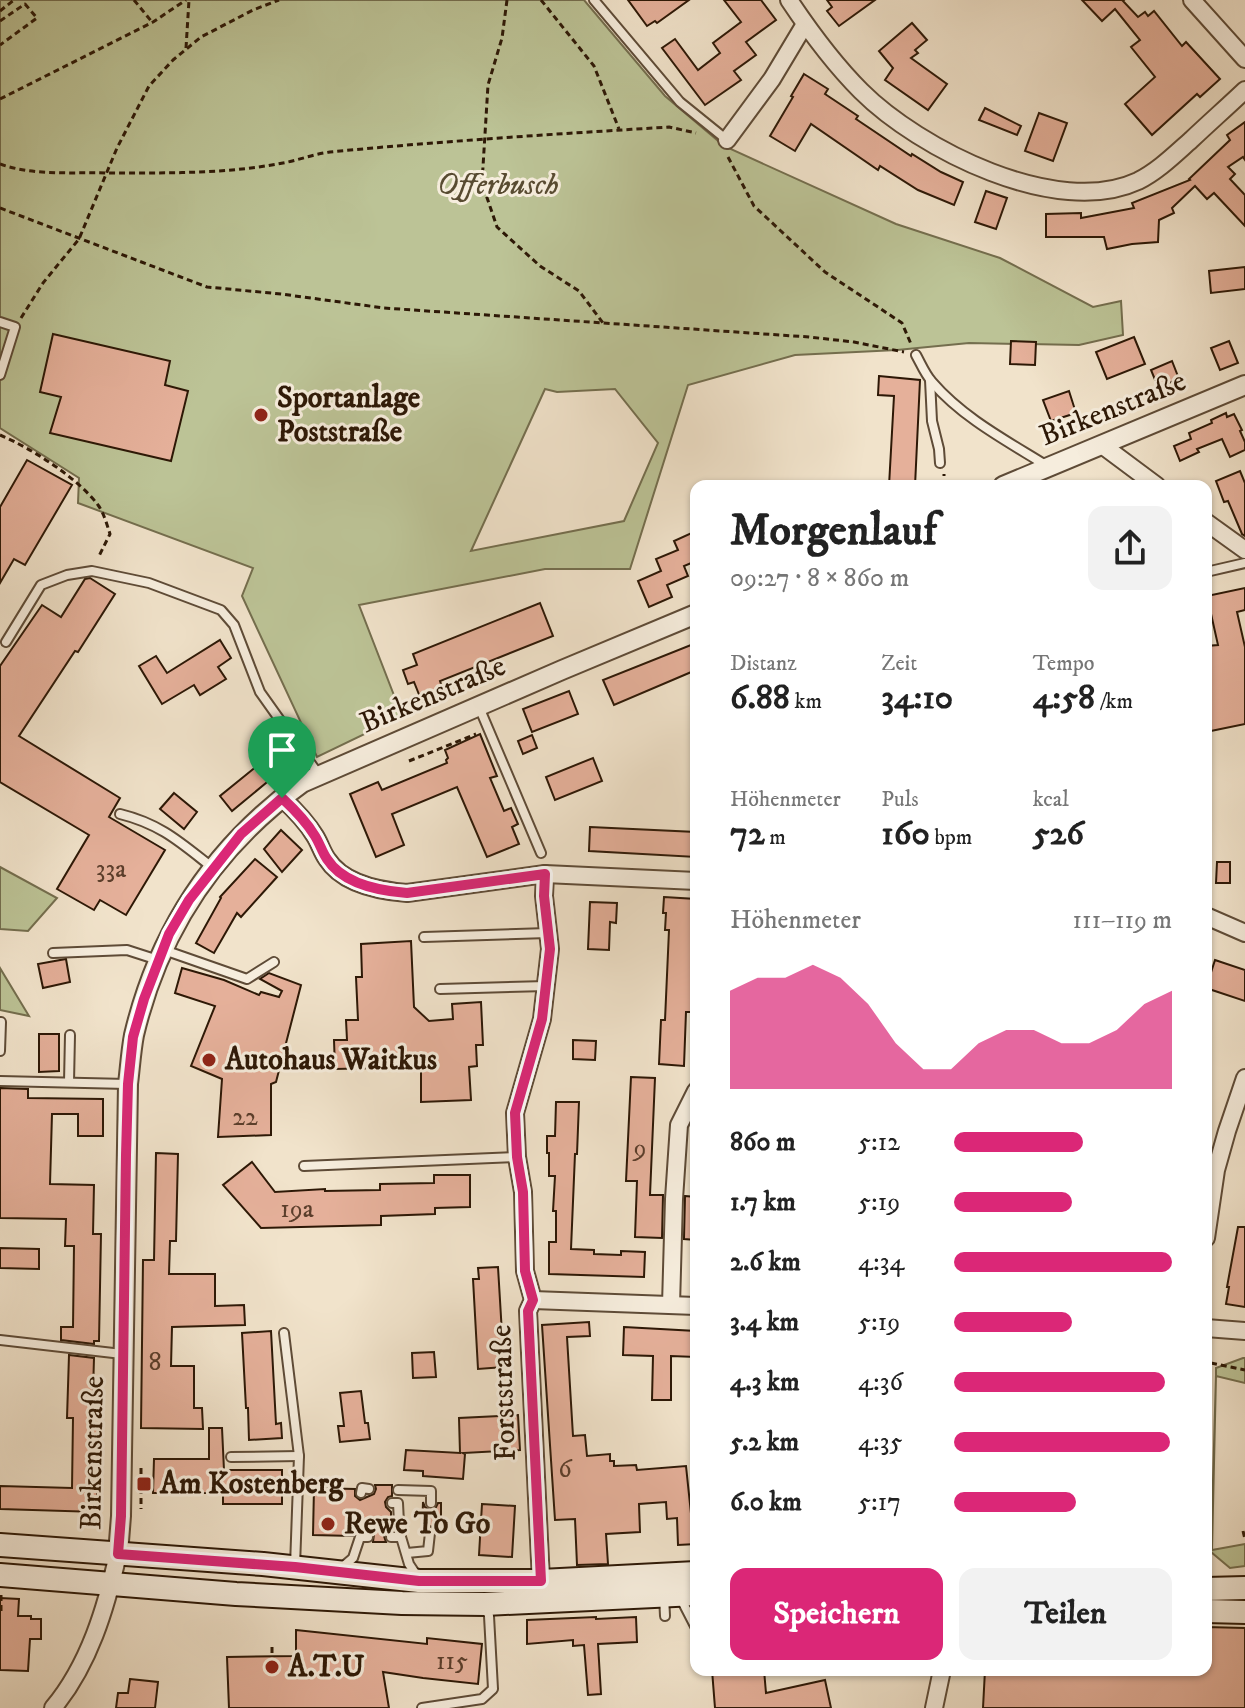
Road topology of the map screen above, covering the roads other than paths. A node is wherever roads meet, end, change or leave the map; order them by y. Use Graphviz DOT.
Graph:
graph roads {
  1 [pos="594,0"];
  2 [pos="789,0"];
  3 [pos="1192,0"];
  4 [pos="805,24"];
  5 [pos="1245,59"];
  6 [pos="1245,90"];
  7 [pos="727,140"];
  8 [pos="0,322"];
  9 [pos="916,355"];
  10 [pos="0,375"];
  11 [pos="930,380"];
  12 [pos="1245,385"];
  13 [pos="1102,445"];
  14 [pos="940,463"];
  15 [pos="1048,467"];
  16 [pos="1017,480"];
  17 [pos="1149,480"];
  18 [pos="1212,526"];
  19 [pos="1245,550"];
  20 [pos="1245,563"];
  21 [pos="1212,571"];
  22 [pos="690,617"];
  23 [pos="6,642"];
  24 [pos="479,706"];
  25 [pos="319,775"];
  26 [pos="282,798"];
  27 [pos="120,814"];
  28 [pos="541,853"];
  29 [pos="213,868"];
  30 [pos="545,874"];
  31 [pos="690,881"];
  32 [pos="1212,919"];
  33 [pos="548,933"];
  34 [pos="1245,933"];
  35 [pos="424,937"];
  36 [pos="53,953"];
  37 [pos="161,955"];
  38 [pos="274,962"];
  39 [pos="546,986"];
  40 [pos="440,989"];
  41 [pos="1,1022"];
  42 [pos="70,1035"];
  43 [pos="0,1051"];
  44 [pos="1245,1078"];
  45 [pos="0,1081"];
  46 [pos="69,1082"];
  47 [pos="128,1084"];
  48 [pos="690,1103"];
  49 [pos="517,1157"];
  50 [pos="304,1166"];
  51 [pos="1212,1197"];
  52 [pos="533,1300"];
  53 [pos="671,1305"];
  54 [pos="690,1306"];
  55 [pos="1212,1328"];
  56 [pos="1245,1331"];
  57 [pos="284,1333"];
  58 [pos="0,1340"];
  59 [pos="123,1354"];
  60 [pos="299,1456"];
  61 [pos="231,1457"];
  62 [pos="431,1503"];
  63 [pos="430,1533"];
  64 [pos="363,1535"];
  65 [pos="0,1545"];
  66 [pos="407,1553"];
  67 [pos="118,1554"];
  68 [pos="295,1567"];
  69 [pos="339,1571"];
  70 [pos="690,1573"];
  71 [pos="0,1575"];
  72 [pos="419,1581"];
  73 [pos="541,1581"];
  74 [pos="112,1584"];
  75 [pos="1245,1588"];
  76 [pos="1212,1589"];
  77 [pos="676,1600"];
  78 [pos="485,1604"];
  79 [pos="1212,1611"];
  80 [pos="1245,1612"];
  81 [pos="941,1676"];
  82 [pos="53,1708"];
  83 [pos="422,1708"];
  84 [pos="934,1708"];
  1 -- 7 [label="lane"];
  2 -- 4 [label="street"];
  3 -- 5 [label="street"];
  4 -- 6 [label="street"];
  4 -- 7 [label="street"];
  8 -- 10 [label="lane"];
  9 -- 11 [label="lane"];
  11 -- 14 [label="lane"];
  11 -- 15 [label="lane"];
  12 -- 13 [label="street, Birkenstraße"];
  13 -- 15 [label="street, Birkenstraße"];
  13 -- 17 [label="street"];
  15 -- 16 [label="street, Birkenstraße"];
  18 -- 19 [label="street"];
  20 -- 21 [label="lane"];
  22 -- 24 [label="street, Birkenstraße"];
  23 -- 25 [label="lane"];
  24 -- 25 [label="street, Birkenstraße"];
  24 -- 28 [label="lane"];
  25 -- 26 [label="street, Birkenstraße"];
  26 -- 29 [label="street, Birkenstraße"];
  26 -- 30 [label="street"];
  27 -- 29 [label="lane"];
  29 -- 37 [label="street, Birkenstraße"];
  30 -- 31 [label="street"];
  30 -- 33 [label="street, Forststraße"];
  32 -- 34 [label="street"];
  33 -- 35 [label="lane"];
  33 -- 39 [label="street, Forststraße"];
  36 -- 37 [label="lane"];
  37 -- 38 [label="lane"];
  37 -- 47 [label="street, Birkenstraße"];
  39 -- 40 [label="lane"];
  39 -- 49 [label="street, Forststraße"];
  41 -- 43 [label="lane"];
  42 -- 46 [label="lane"];
  44 -- 51 [label="street"];
  45 -- 46 [label="lane"];
  46 -- 47 [label="lane"];
  47 -- 59 [label="street, Birkenstraße"];
  48 -- 53 [label="street"];
  49 -- 50 [label="lane"];
  49 -- 52 [label="street, Forststraße"];
  52 -- 53 [label="street"];
  52 -- 73 [label="street, Forststraße"];
  53 -- 54 [label="street"];
  55 -- 56 [label="street"];
  57 -- 60 [label="lane"];
  58 -- 59 [label="lane, Birkenstraße"];
  59 -- 67 [label="street, Birkenstraße"];
  60 -- 61 [label="lane"];
  60 -- 68 [label="lane"];
  62 -- 66 [label="lane"];
  63 -- 66 [label="lane"];
  64 -- 69 [label="lane"];
  65 -- 67 [label="main road"];
  66 -- 72 [label="lane"];
  67 -- 68 [label="main road"];
  67 -- 74 [label="street"];
  68 -- 69 [label="main road"];
  69 -- 72 [label="main road"];
  70 -- 73 [label="main road"];
  71 -- 74 [label="main road"];
  72 -- 73 [label="main road"];
  74 -- 78 [label="main road"];
  74 -- 82 [label="street"];
  75 -- 76 [label="main road"];
  77 -- 78 [label="main road"];
  78 -- 83 [label="lane"];
  79 -- 80 [label="main road"];
  81 -- 84 [label="street"];
}
